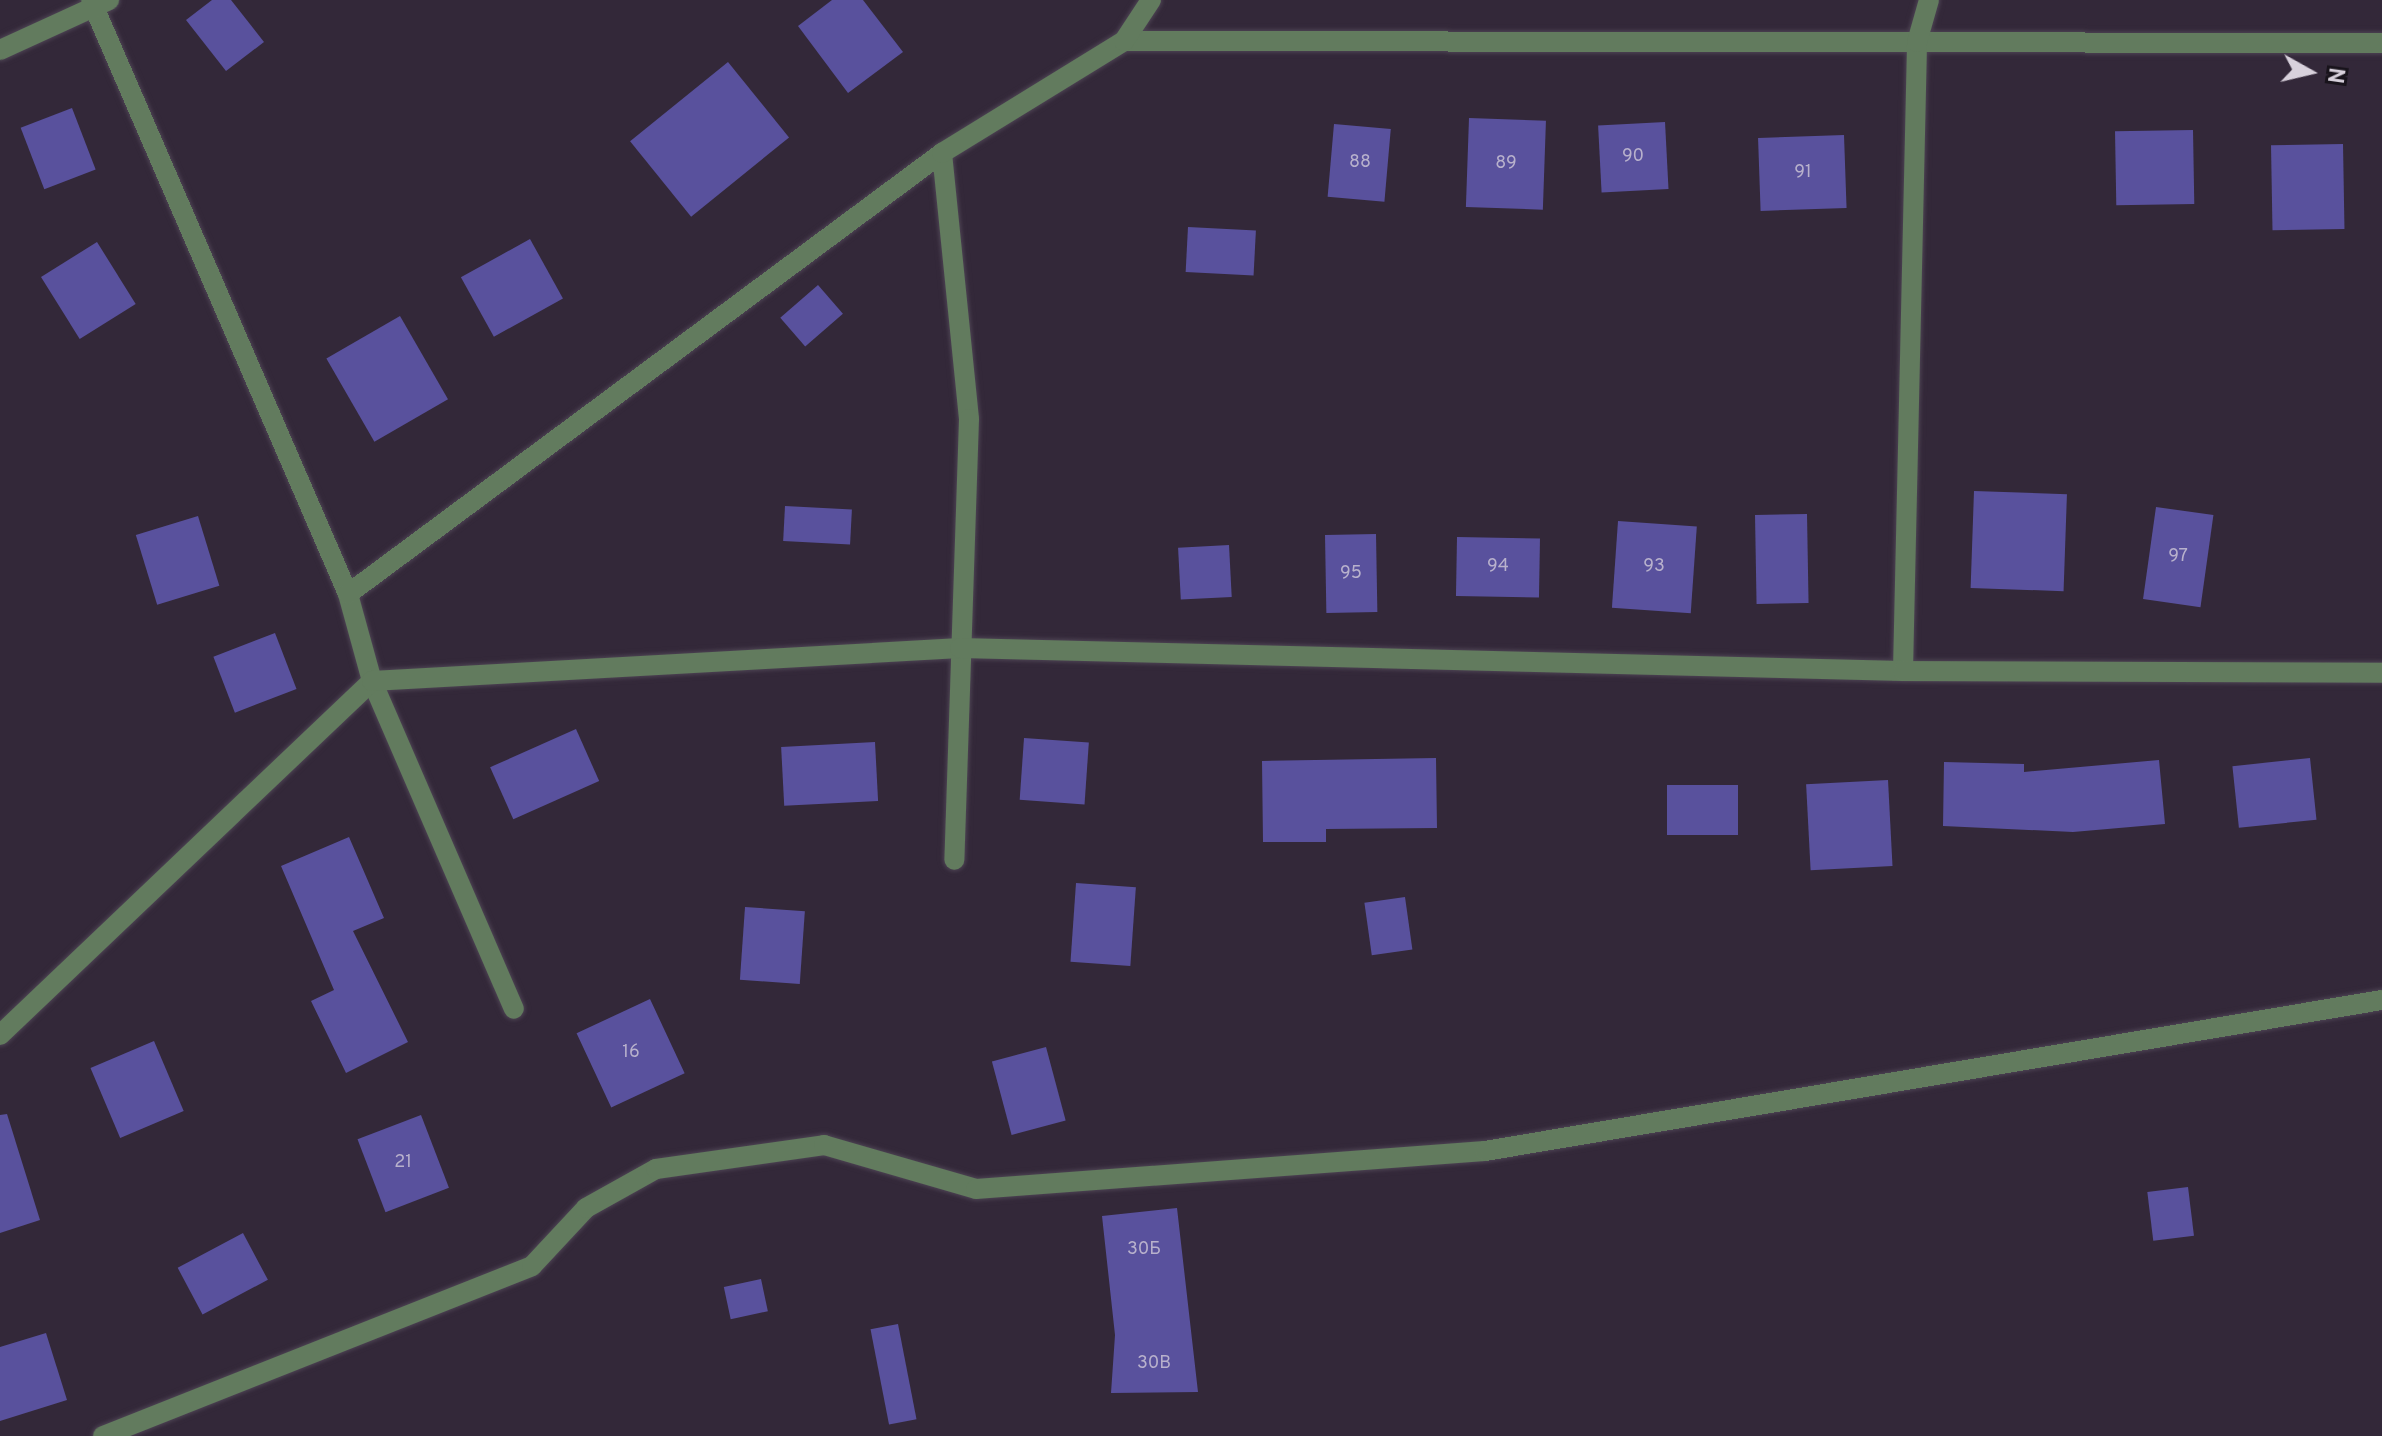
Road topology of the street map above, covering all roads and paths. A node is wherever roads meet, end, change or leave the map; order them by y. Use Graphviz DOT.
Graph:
graph roads {
  1 [pos="1151,0"];
  2 [pos="1929,0"];
  3 [pos="99,4"];
  4 [pos="1124,41"];
  5 [pos="1917,42"];
  6 [pos="2382,43"];
  7 [pos="0,50"];
  8 [pos="942,153"];
  9 [pos="348,594"];
  10 [pos="960,648"];
  11 [pos="1903,671"];
  12 [pos="2382,673"];
  13 [pos="372,681"];
  14 [pos="954,860"];
  15 [pos="2382,1000"];
  16 [pos="514,1009"];
  17 [pos="0,1035"];
  18 [pos="103,1436"];
  1 -- 4 [label="street"];
  2 -- 5 [label="street"];
  3 -- 7 [label="street"];
  3 -- 9 [label="street"];
  4 -- 5 [label="street"];
  4 -- 8 [label="street"];
  5 -- 6 [label="street"];
  5 -- 11 [label="street"];
  8 -- 9 [label="street"];
  8 -- 10 [label="street"];
  9 -- 13 [label="street"];
  10 -- 11 [label="street"];
  10 -- 13 [label="street"];
  10 -- 14 [label="street"];
  11 -- 12 [label="street"];
  13 -- 16 [label="street"];
  13 -- 17 [label="street"];
  15 -- 18 [label="street"];
}
